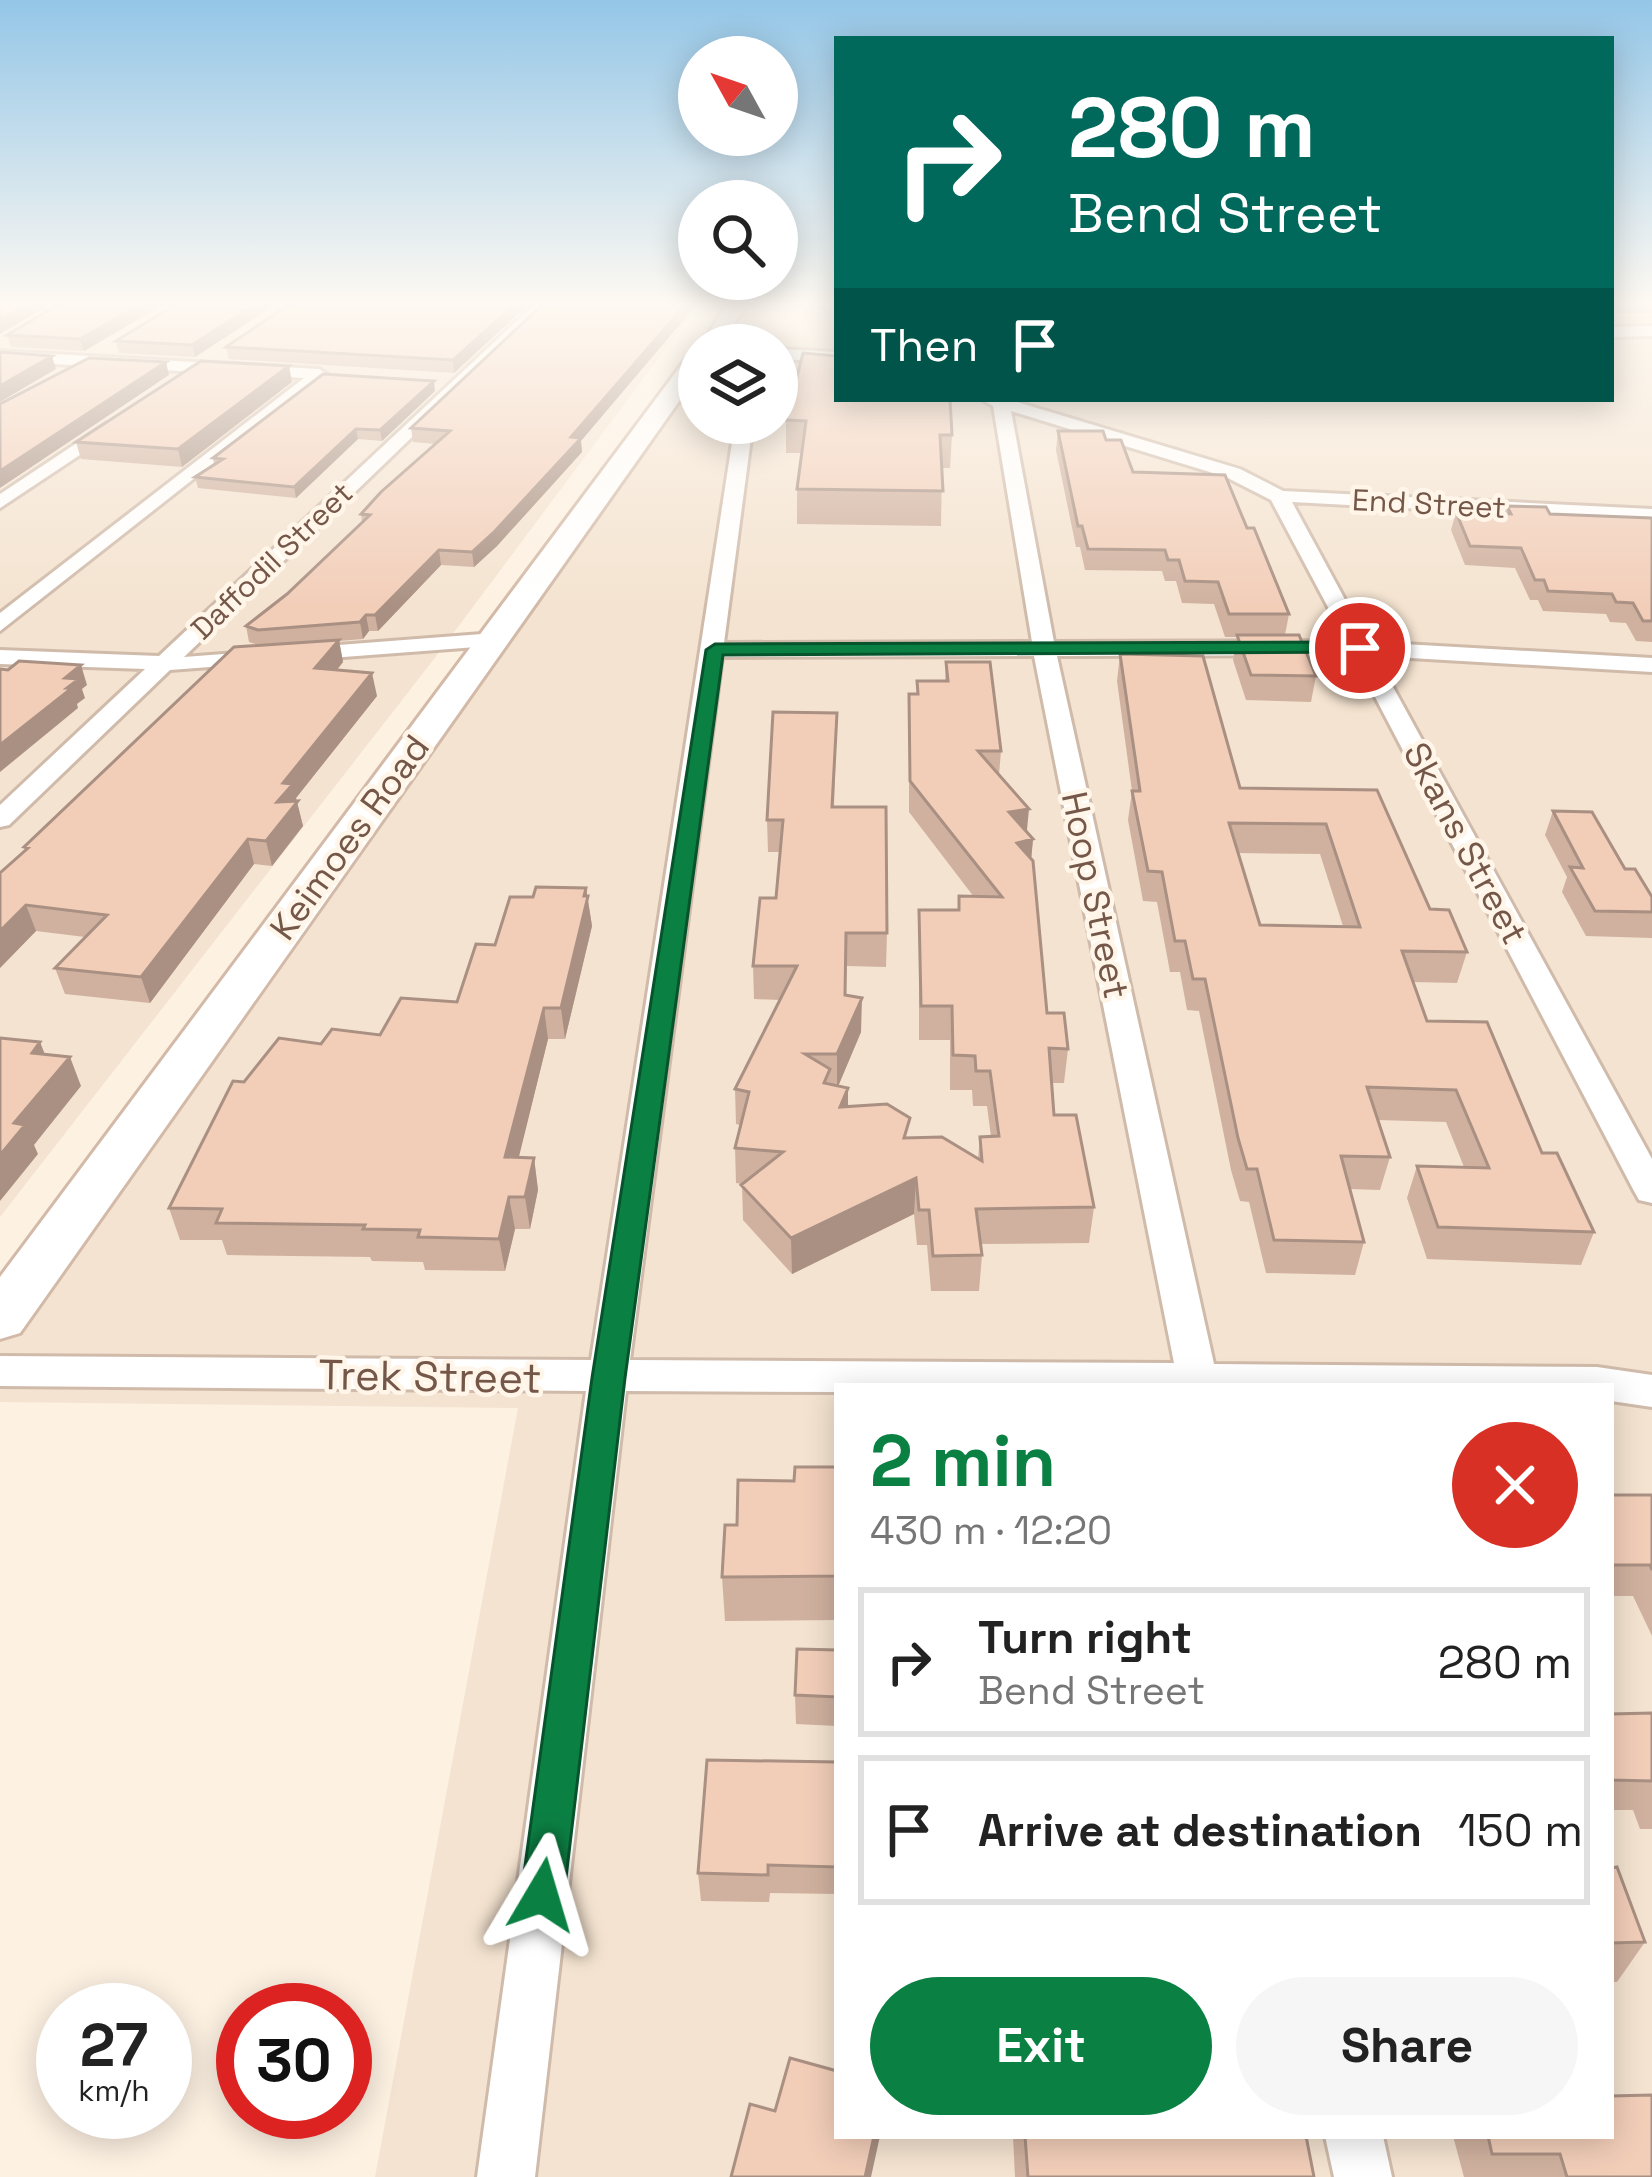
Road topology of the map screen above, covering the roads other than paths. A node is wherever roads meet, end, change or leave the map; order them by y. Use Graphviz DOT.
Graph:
graph roads {
  1 [pos="280,405"];
  2 [pos="436,405"];
  3 [pos="665,405"];
  4 [pos="996,405"];
  5 [pos="1007,405"];
  6 [pos="128,417"];
  7 [pos="741,444"];
  8 [pos="1279,496"];
  9 [pos="0,502"];
  10 [pos="1652,515"];
  11 [pos="0,624"];
  12 [pos="495,640"];
  13 [pos="1360,648"];
  14 [pos="1044,649"];
  15 [pos="715,650"];
  16 [pos="0,657"];
  17 [pos="164,665"];
  18 [pos="1652,665"];
  19 [pos="0,819"];
  20 [pos="1652,1191"];
  21 [pos="0,1318"];
  22 [pos="0,1371"];
  23 [pos="608,1378"];
  24 [pos="1198,1382"];
  25 [pos="1597,1383"];
  26 [pos="1614,1385"];
  27 [pos="1652,1391"];
  28 [pos="1355,2139"];
  29 [pos="506,2177"];
  30 [pos="1363,2177"];
  1 -- 11 [label="street"];
  2 -- 17 [label="street, Daffodil Street"];
  3 -- 12 [label="street, Keimoes Road"];
  4 -- 14 [label="street, Hoop Street"];
  5 -- 8 [label="street"];
  6 -- 9 [label="street"];
  7 -- 15 [label="street"];
  8 -- 10 [label="street, End Street"];
  8 -- 13 [label="street, Skans Street"];
  12 -- 17 [label="street"];
  12 -- 21 [label="street, Keimoes Road"];
  13 -- 14 [label="street"];
  13 -- 18 [label="street"];
  13 -- 20 [label="street, Skans Street"];
  14 -- 15 [label="street"];
  14 -- 24 [label="street, Hoop Street"];
  15 -- 23 [label="street"];
  16 -- 17 [label="street"];
  17 -- 19 [label="street, Daffodil Street"];
  22 -- 23 [label="street, Trek Street"];
  23 -- 24 [label="street, Trek Street"];
  23 -- 29 [label="street"];
  24 -- 25 [label="street, Trek Street"];
  26 -- 27 [label="street, Trek Street"];
  28 -- 30 [label="street"];
}
